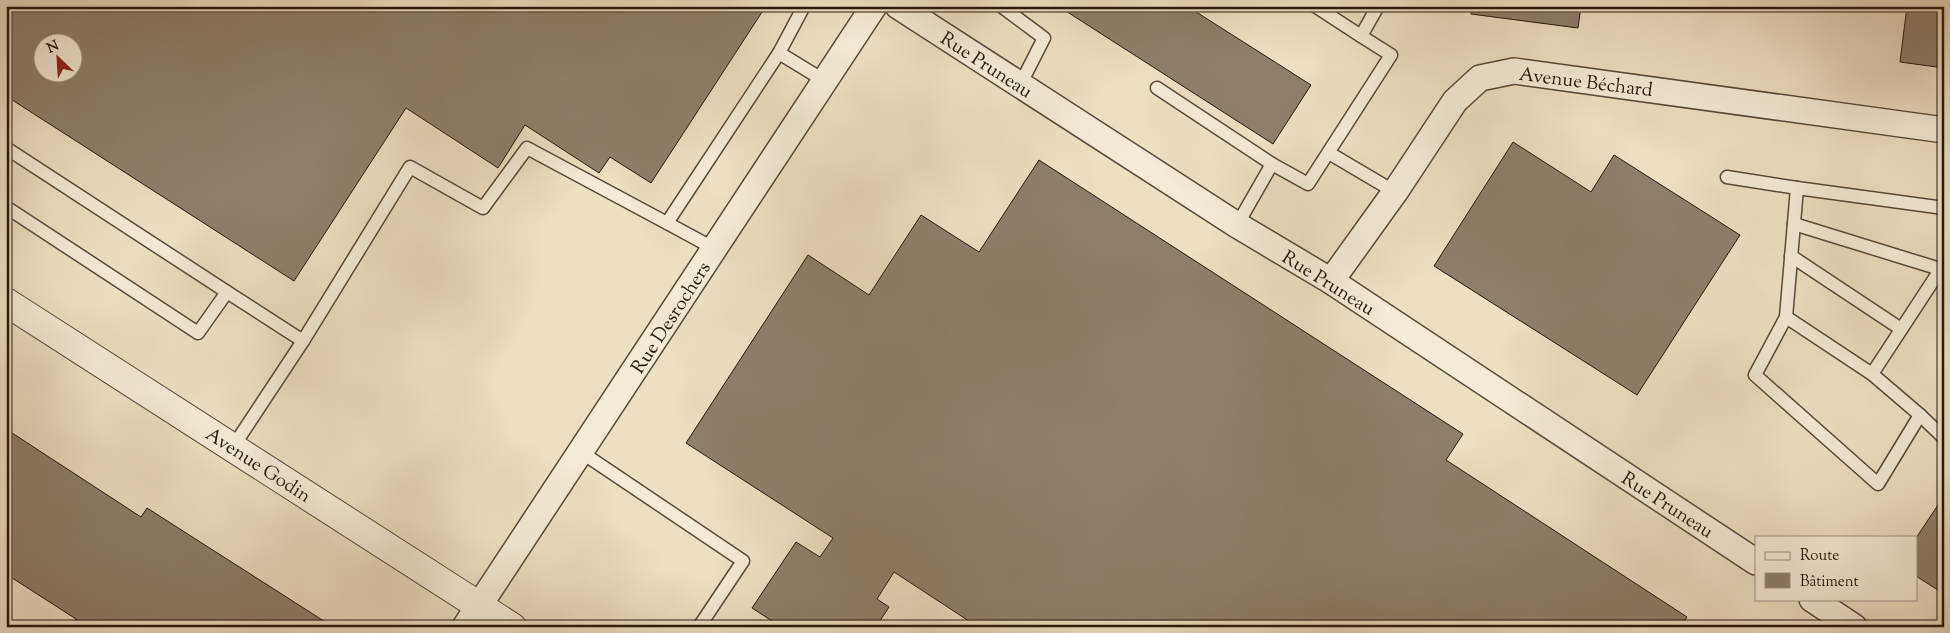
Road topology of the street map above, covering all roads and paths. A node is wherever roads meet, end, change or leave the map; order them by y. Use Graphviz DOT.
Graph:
graph roads {
  1 [pos="804,6"];
  2 [pos="874,6"];
  3 [pos="898,6"];
  4 [pos="1001,6"];
  5 [pos="1315,6"];
  6 [pos="1378,6"];
  7 [pos="1361,36"];
  8 [pos="779,53"];
  9 [pos="825,82"];
  10 [pos="1020,85"];
  11 [pos="1157,88"];
  12 [pos="1944,130"];
  13 [pos="6,148"];
  14 [pos="1329,152"];
  15 [pos="1272,164"];
  16 [pos="1727,177"];
  17 [pos="1797,188"];
  18 [pos="1395,192"];
  19 [pos="6,208"];
  20 [pos="1944,208"];
  21 [pos="668,223"];
  22 [pos="1794,224"];
  23 [pos="1236,225"];
  24 [pos="715,249"];
  25 [pos="1791,256"];
  26 [pos="1942,266"];
  27 [pos="1331,282"];
  28 [pos="227,292"];
  29 [pos="6,302"];
  30 [pos="1786,317"];
  31 [pos="1901,329"];
  32 [pos="303,341"];
  33 [pos="1872,374"];
  34 [pos="1920,415"];
  35 [pos="1944,438"];
  36 [pos="233,447"];
  37 [pos="581,452"];
  38 [pos="1755,561"];
  39 [pos="1814,600"];
  40 [pos="472,616"];
  41 [pos="512,627"];
  42 [pos="699,627"];
  43 [pos="1854,627"];
  1 -- 8 [label="lane"];
  2 -- 9 [label="street, Rue Desrochers"];
  3 -- 10 [label="street, Rue Pruneau"];
  4 -- 10 [label="lane"];
  5 -- 7 [label="lane"];
  6 -- 7 [label="lane"];
  7 -- 14 [label="lane"];
  8 -- 9 [label="lane"];
  8 -- 21 [label="lane"];
  9 -- 24 [label="street, Rue Desrochers"];
  10 -- 23 [label="street, Rue Pruneau"];
  11 -- 15 [label="lane"];
  12 -- 18 [label="street, Avenue Béchard"];
  13 -- 28 [label="lane"];
  14 -- 15 [label="lane"];
  14 -- 18 [label="lane"];
  15 -- 23 [label="lane"];
  16 -- 17 [label="lane"];
  17 -- 20 [label="lane"];
  17 -- 22 [label="lane"];
  18 -- 27 [label="street, Avenue Béchard"];
  19 -- 28 [label="lane"];
  21 -- 24 [label="lane"];
  21 -- 32 [label="lane"];
  22 -- 25 [label="lane"];
  22 -- 26 [label="lane"];
  23 -- 27 [label="street, Rue Pruneau"];
  24 -- 37 [label="street, Rue Desrochers"];
  25 -- 30 [label="lane"];
  25 -- 31 [label="lane"];
  26 -- 31 [label="lane"];
  27 -- 38 [label="street, Rue Pruneau"];
  28 -- 32 [label="lane"];
  29 -- 36 [label="street, Avenue Godin"];
  30 -- 33 [label="lane"];
  30 -- 34 [label="lane"];
  31 -- 33 [label="lane"];
  32 -- 36 [label="lane"];
  33 -- 34 [label="lane"];
  34 -- 35 [label="lane"];
  36 -- 40 [label="street, Avenue Godin"];
  37 -- 40 [label="street, Rue Desrochers"];
  37 -- 42 [label="lane"];
  39 -- 43 [label="street"];
  40 -- 41 [label="street, Avenue Godin"];
}
